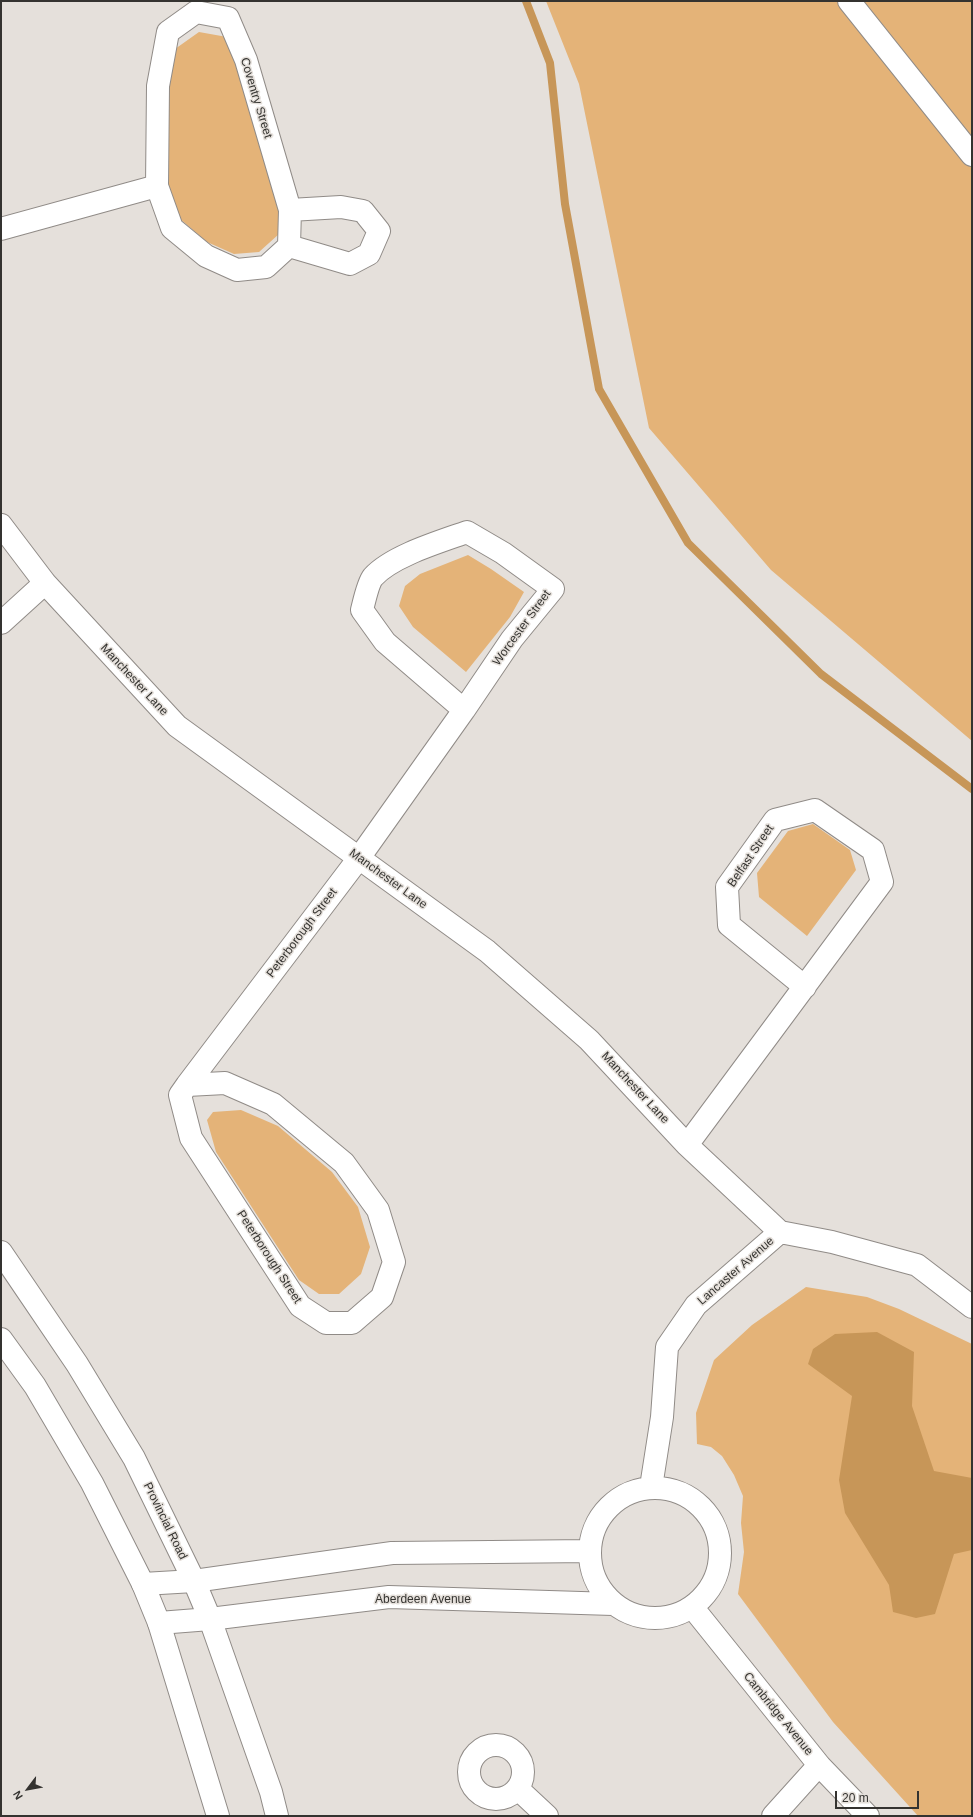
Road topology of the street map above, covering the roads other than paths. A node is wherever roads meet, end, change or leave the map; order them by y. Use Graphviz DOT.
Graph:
graph roads {
  1 [pos="849,1"];
  2 [pos="196,6"];
  3 [pos="972,155"];
  4 [pos="157,186"];
  5 [pos="290,210"];
  6 [pos="1,229"];
  7 [pos="289,246"];
  8 [pos="1,525"];
  9 [pos="44,583"];
  10 [pos="1,623"];
  11 [pos="464,710"];
  12 [pos="359,858"];
  13 [pos="805,987"];
  14 [pos="187,1085"];
  15 [pos="688,1145"];
  16 [pos="780,1232"];
  17 [pos="1,1252"];
  18 [pos="972,1307"];
  19 [pos="1,1338"];
  20 [pos="651,1488"];
  21 [pos="590,1550"];
  22 [pos="194,1581"];
  23 [pos="143,1584"];
  24 [pos="613,1604"];
  25 [pos="693,1608"];
  26 [pos="210,1619"];
  27 [pos="159,1624"];
  28 [pos="819,1765"];
  29 [pos="518,1789"];
  30 [pos="218,1816"];
  31 [pos="277,1816"];
  32 [pos="547,1816"];
  33 [pos="773,1816"];
  34 [pos="868,1816"];
  1 -- 3 [label="street"];
  2 -- 4 [label="street, Coventry Street"];
  2 -- 5 [label="street, Coventry Street"];
  4 -- 6 [label="street"];
  4 -- 7 [label="street, Coventry Street"];
  5 -- 7 [label="street, Coventry Street"];
  5 -- 7 [label="street"];
  8 -- 9 [label="street, Manchester Lane"];
  9 -- 10 [label="street"];
  9 -- 12 [label="street, Manchester Lane"];
  11 -- 11 [label="street, Worcester Street"];
  11 -- 12 [label="street, Worcester Street"];
  12 -- 14 [label="street, Peterborough Street"];
  12 -- 15 [label="street, Manchester Lane"];
  13 -- 13 [label="street, Belfast Street"];
  13 -- 15 [label="street, Belfast Street"];
  14 -- 14 [label="street, Peterborough Street"];
  15 -- 16 [label="street, Manchester Lane"];
  16 -- 18 [label="street, Lancaster Avenue"];
  16 -- 20 [label="street, Lancaster Avenue"];
  17 -- 22 [label="street, Provincial Road"];
  19 -- 23 [label="street"];
  20 -- 21 [label="street"];
  20 -- 25 [label="street"];
  21 -- 22 [label="street"];
  21 -- 24 [label="street"];
  22 -- 23 [label="street"];
  22 -- 26 [label="street, Provincial Road"];
  23 -- 27 [label="street"];
  24 -- 25 [label="street"];
  24 -- 26 [label="street, Aberdeen Avenue"];
  25 -- 28 [label="street, Cambridge Avenue"];
  26 -- 27 [label="street, Aberdeen Avenue"];
  26 -- 31 [label="street, Provincial Road"];
  27 -- 30 [label="street"];
  28 -- 33 [label="street"];
  28 -- 34 [label="street, Cambridge Avenue"];
  29 -- 32 [label="street"];
}
